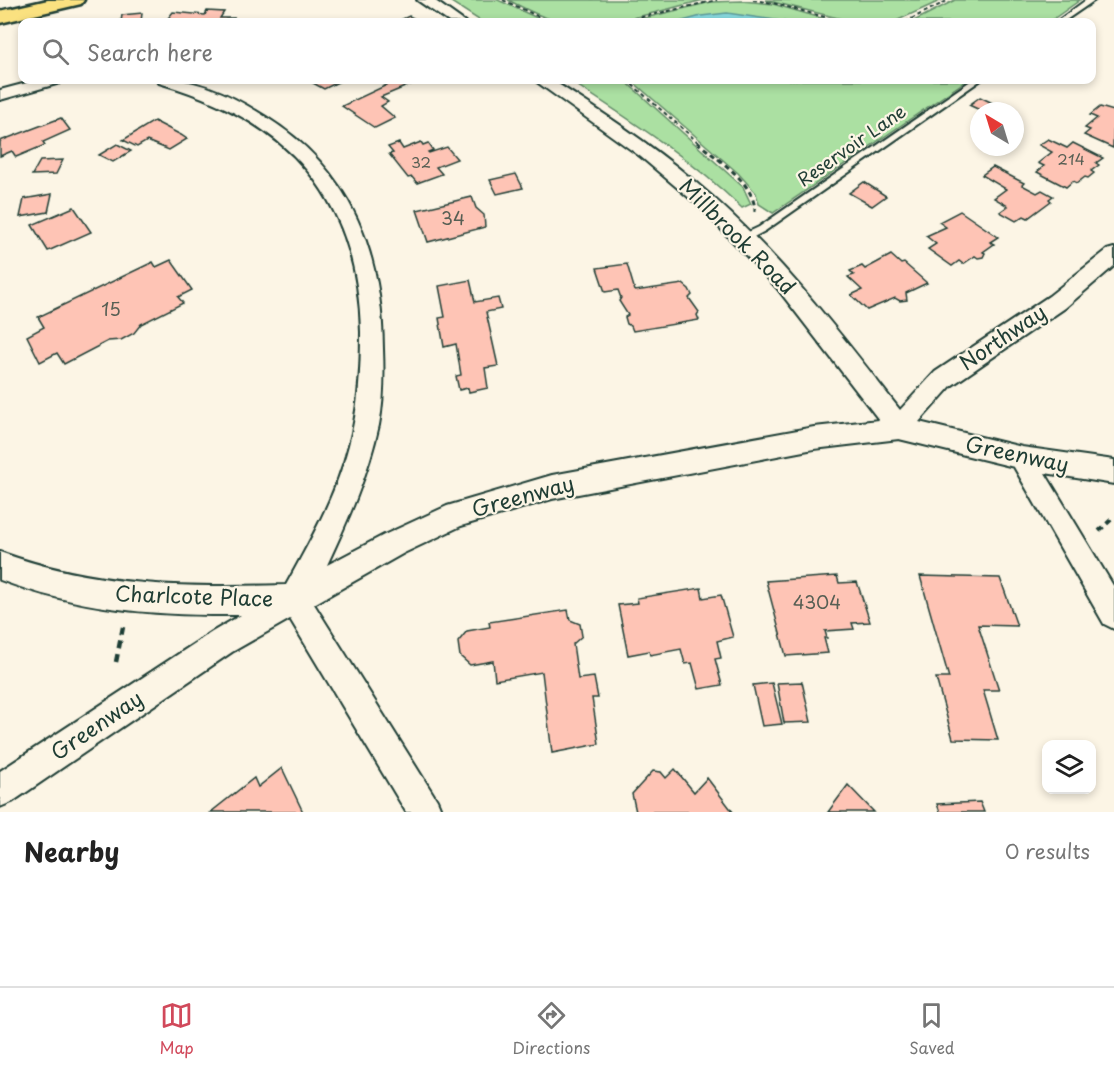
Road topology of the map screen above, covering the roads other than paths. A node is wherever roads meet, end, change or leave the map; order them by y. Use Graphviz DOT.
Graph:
graph roads {
  1 [pos="74,0"];
  2 [pos="424,0"];
  3 [pos="1091,0"];
  4 [pos="0,17"];
  5 [pos="452,18"];
  6 [pos="1065,18"];
  7 [pos="40,84"];
  8 [pos="178,84"];
  9 [pos="548,84"];
  10 [pos="971,84"];
  11 [pos="0,96"];
  12 [pos="744,238"];
  13 [pos="1114,255"];
  14 [pos="899,428"];
  15 [pos="1022,458"];
  16 [pos="1114,472"];
  17 [pos="0,566"];
  18 [pos="294,599"];
  19 [pos="1114,614"];
  20 [pos="0,790"];
  21 [pos="425,812"];
  1 -- 4 [label="main road"];
  2 -- 5 [label="street"];
  3 -- 6 [label="lane"];
  7 -- 11 [label="street"];
  8 -- 18 [label="street, Charlcote Place"];
  9 -- 12 [label="street, Millbrook Road"];
  10 -- 12 [label="lane, Reservoir Lane"];
  12 -- 14 [label="street, Millbrook Road"];
  13 -- 14 [label="street, Northway"];
  14 -- 15 [label="street, Greenway"];
  14 -- 18 [label="street, Greenway"];
  15 -- 16 [label="street, Greenway"];
  15 -- 19 [label="street"];
  17 -- 18 [label="street, Charlcote Place"];
  18 -- 20 [label="street, Greenway"];
  18 -- 21 [label="street"];
}
